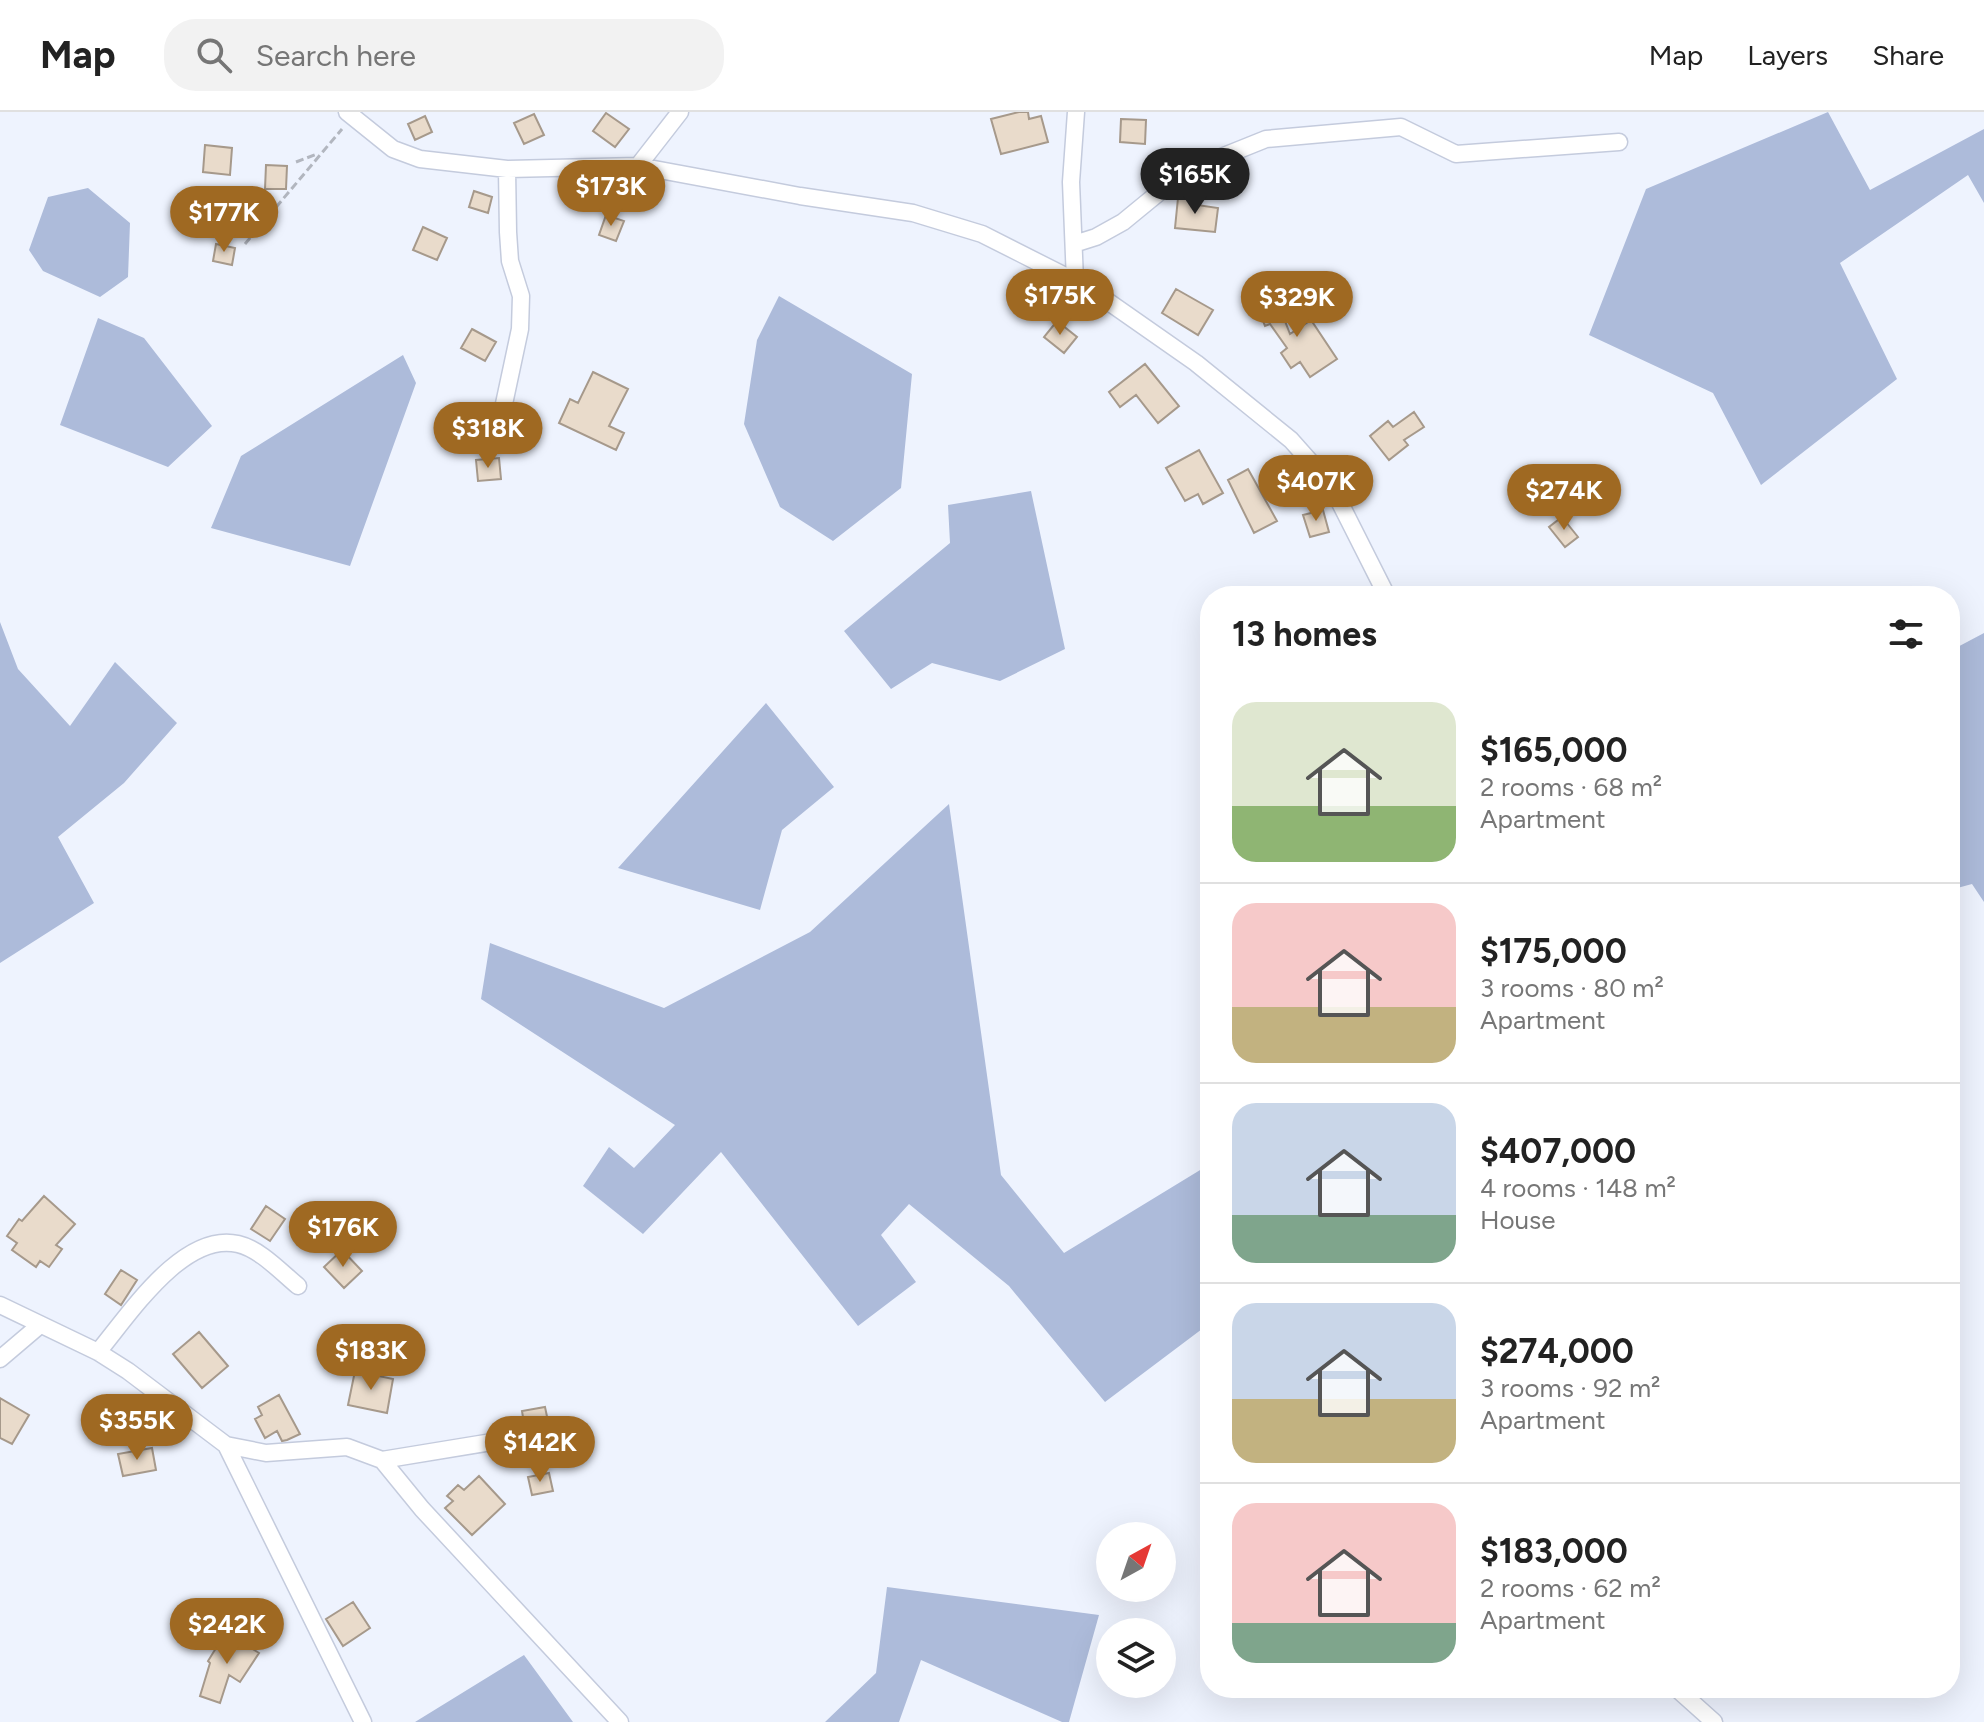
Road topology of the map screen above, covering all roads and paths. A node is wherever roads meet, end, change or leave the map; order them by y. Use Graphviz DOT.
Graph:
graph roads {
  1 [pos="680,112"];
  2 [pos="1076,112"];
  3 [pos="349,114"];
  4 [pos="1619,142"];
  5 [pos="321,153"];
  6 [pos="296,162"];
  7 [pos="638,166"];
  8 [pos="507,169"];
  9 [pos="245,244"];
  10 [pos="1074,244"];
  11 [pos="1075,281"];
  12 [pos="498,432"];
  13 [pos="1382,586"];
  14 [pos="298,1286"];
  15 [pos="0,1305"];
  16 [pos="40,1325"];
  17 [pos="98,1352"];
  18 [pos="0,1359"];
  19 [pos="510,1439"];
  20 [pos="226,1445"];
  21 [pos="382,1460"];
  22 [pos="1687,1698"];
  23 [pos="363,1722"];
  24 [pos="620,1722"];
  25 [pos="1714,1722"];
  1 -- 7 [label="street"];
  2 -- 10 [label="street"];
  3 -- 5 [label="path"];
  3 -- 8 [label="street"];
  4 -- 10 [label="street"];
  5 -- 6 [label="path"];
  5 -- 9 [label="path"];
  7 -- 8 [label="street"];
  7 -- 11 [label="street"];
  8 -- 12 [label="street"];
  10 -- 11 [label="street"];
  11 -- 13 [label="street"];
  14 -- 17 [label="street"];
  15 -- 16 [label="street"];
  16 -- 17 [label="street"];
  16 -- 18 [label="street"];
  17 -- 20 [label="street"];
  19 -- 21 [label="street"];
  20 -- 21 [label="street"];
  20 -- 23 [label="street"];
  21 -- 24 [label="street"];
  22 -- 25 [label="street"];
}
